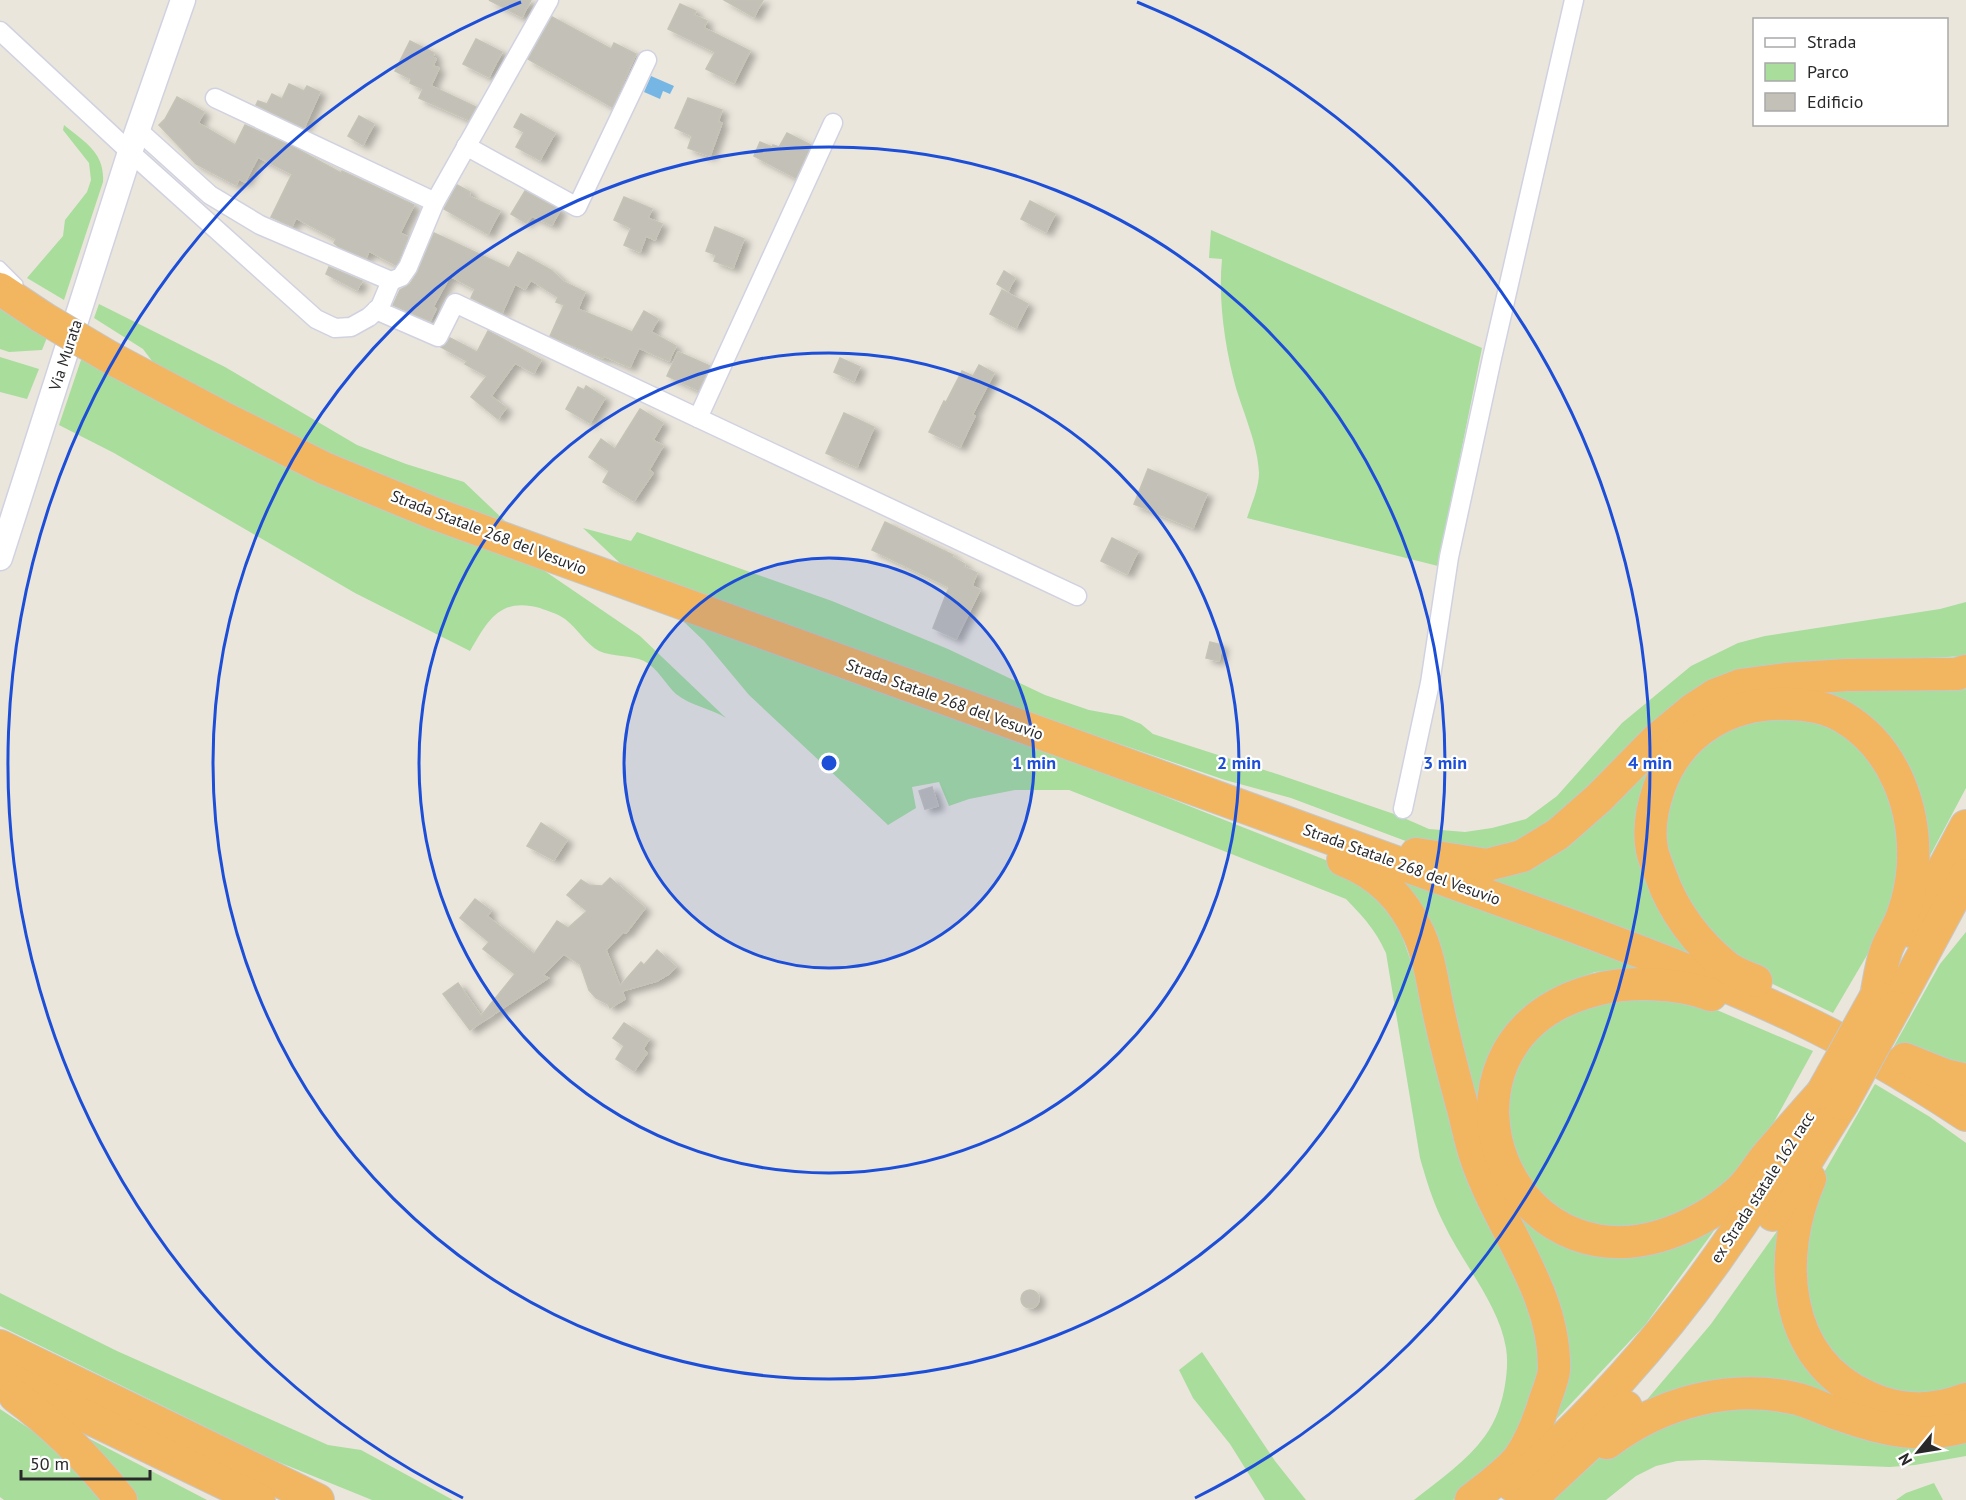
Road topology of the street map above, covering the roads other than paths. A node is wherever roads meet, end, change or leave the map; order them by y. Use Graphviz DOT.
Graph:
graph roads {
  1 [pos="183,0"];
  2 [pos="549,0"];
  3 [pos="1574,0"];
  4 [pos="0,31"];
  5 [pos="647,60"];
  6 [pos="215,98"];
  7 [pos="833,123"];
  8 [pos="134,141"];
  9 [pos="466,146"];
  10 [pos="435,202"];
  11 [pos="0,266"];
  12 [pos="391,281"];
  13 [pos="12,288"];
  14 [pos="376,310"];
  15 [pos="698,418"];
  16 [pos="0,558"];
  17 [pos="1077,596"];
  18 [pos="1966,671"];
  19 [pos="1185,785"];
  20 [pos="1238,805"];
  21 [pos="1403,809"];
  22 [pos="1966,826"];
  23 [pos="1966,875"];
  24 [pos="1966,919"];
  25 [pos="1886,1001"];
  26 [pos="1797,1017"];
  27 [pos="1833,1036"];
  28 [pos="1887,1065"];
  29 [pos="1966,1080"];
  30 [pos="1832,1098"];
  31 [pos="1966,1115"];
  32 [pos="1966,1133"];
  33 [pos="0,1346"];
  34 [pos="0,1375"];
  35 [pos="0,1385"];
  36 [pos="1966,1399"];
  37 [pos="1966,1426"];
  38 [pos="121,1500"];
  39 [pos="259,1500"];
  40 [pos="318,1500"];
  41 [pos="1471,1500"];
  42 [pos="1493,1500"];
  43 [pos="1530,1500"];
  44 [pos="1537,1500"];
  1 -- 8 [label="street, Via Murata"];
  2 -- 9 [label="street"];
  3 -- 21 [label="street"];
  4 -- 8 [label="street"];
  5 -- 9 [label="street"];
  6 -- 10 [label="street"];
  7 -- 15 [label="street"];
  8 -- 12 [label="street"];
  8 -- 14 [label="street"];
  8 -- 16 [label="street, Via Murata"];
  9 -- 10 [label="street"];
  10 -- 12 [label="street"];
  11 -- 13 [label="lane"];
  12 -- 14 [label="street"];
  13 -- 19 [label="highway, Strada Statale 268 del Vesuvio, bridge"];
  14 -- 15 [label="street"];
  15 -- 17 [label="street"];
  18 -- 20 [label="highway"];
  19 -- 20 [label="highway, Strada Statale 268 del Vesuvio"];
  19 -- 41 [label="highway"];
  20 -- 26 [label="highway, Strada Statale 268 del Vesuvio"];
  22 -- 25 [label="highway, ex Strada statale 162 racc"];
  23 -- 25 [label="highway, ex Strada statale 162 racc"];
  24 -- 25 [label="highway"];
  25 -- 26 [label="highway"];
  25 -- 30 [label="highway, ex Strada statale 162 racc, bridge"];
  26 -- 27 [label="highway, Strada Statale 268 del Vesuvio"];
  27 -- 28 [label="highway, Strada Statale 268 del Vesuvio"];
  27 -- 29 [label="highway"];
  27 -- 30 [label="highway"];
  28 -- 31 [label="highway, Strada Statale 268 del Vesuvio"];
  28 -- 32 [label="highway"];
  30 -- 36 [label="highway"];
  30 -- 42 [label="highway, ex Strada statale 162 racc"];
  30 -- 43 [label="highway, ex Strada statale 162 racc"];
  33 -- 40 [label="highway"];
  34 -- 39 [label="highway"];
  35 -- 38 [label="highway"];
  37 -- 44 [label="highway"];
}
